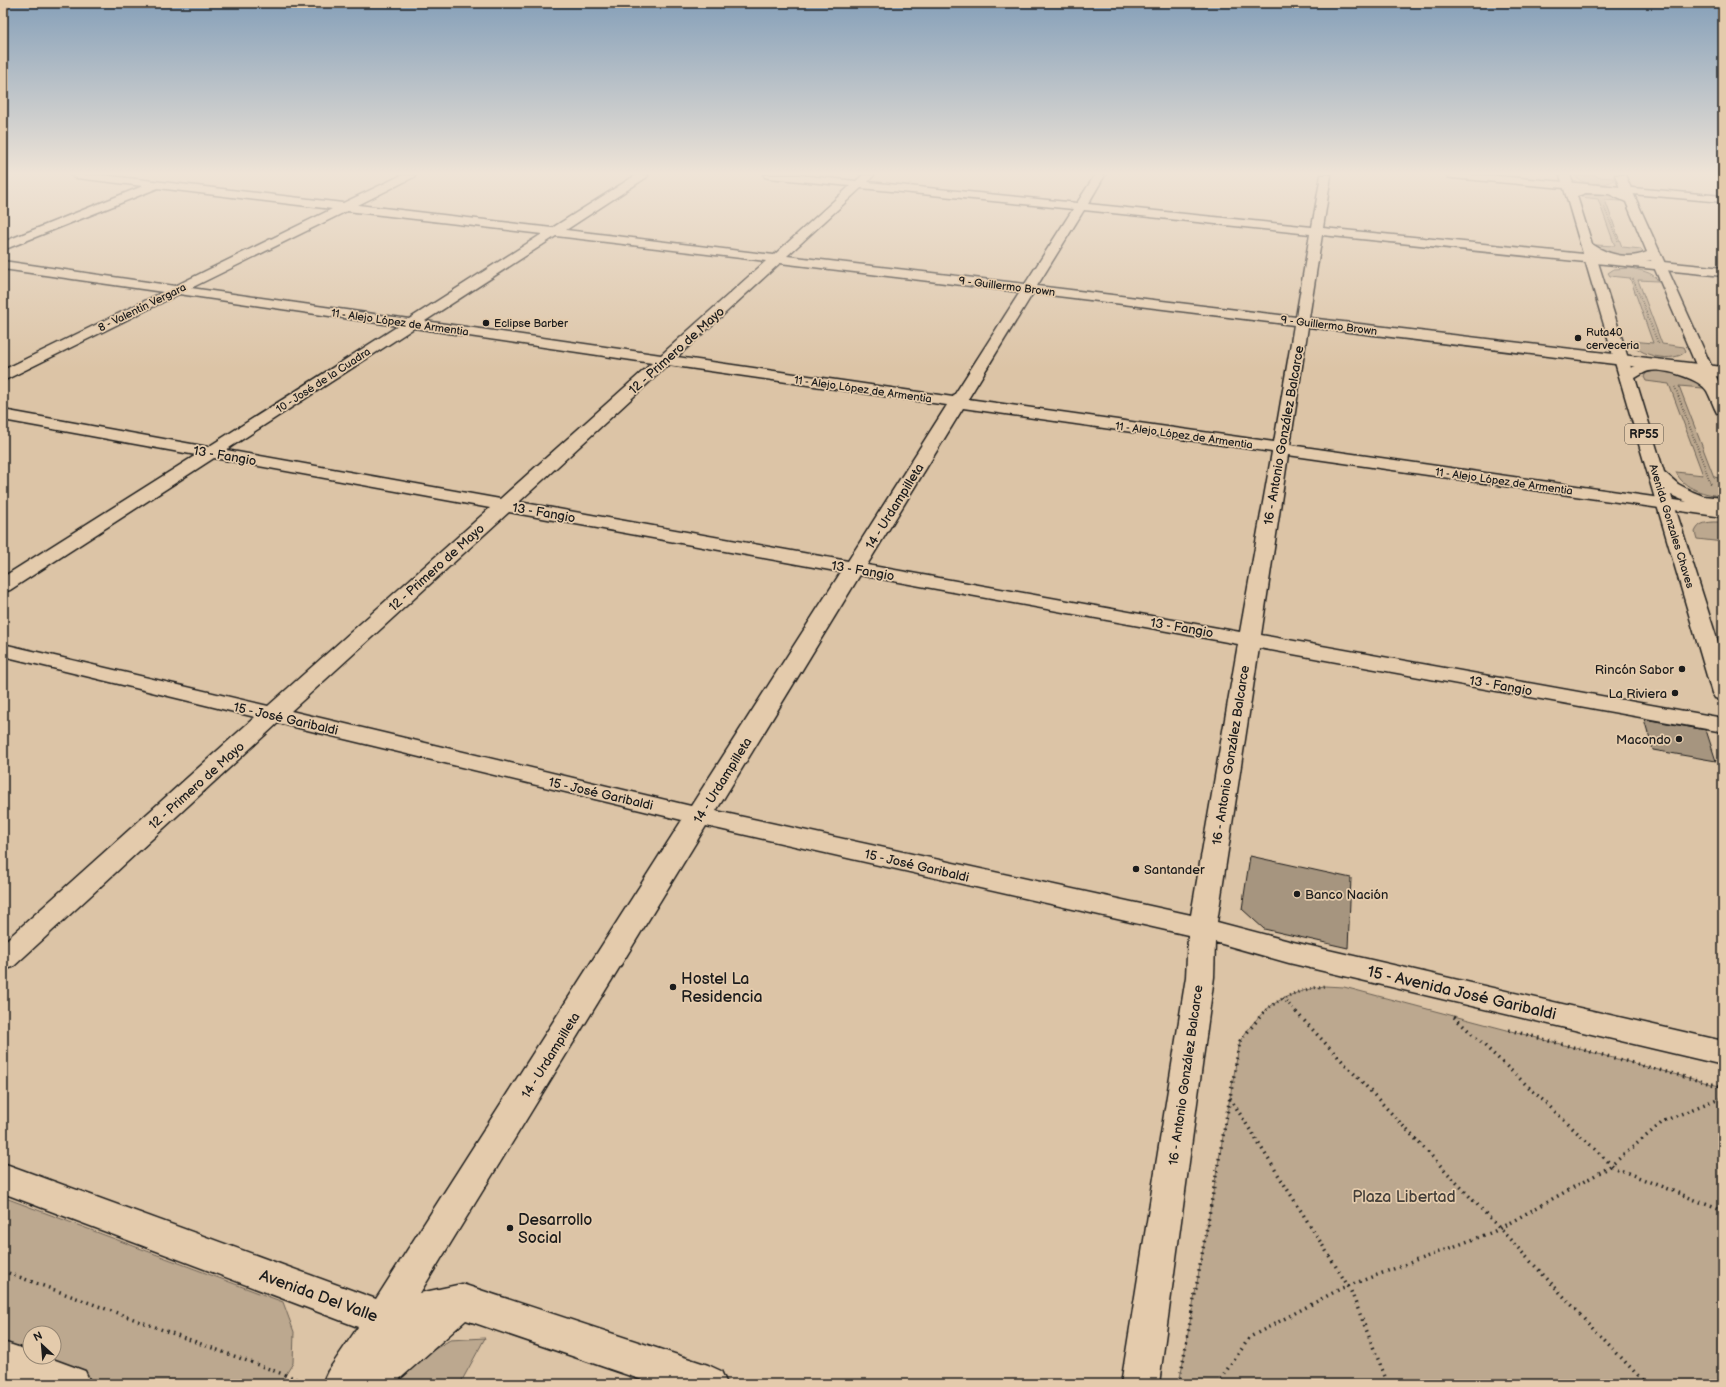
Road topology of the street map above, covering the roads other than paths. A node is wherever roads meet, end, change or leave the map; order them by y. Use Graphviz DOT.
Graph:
graph roads {
  1 [pos="19,240"];
  2 [pos="279,240"];
  3 [pos="542,240"];
  4 [pos="618,240"];
  5 [pos="797,240"];
  6 [pos="1059,240"];
  7 [pos="1315,240"];
  8 [pos="1429,240"];
  9 [pos="1584,240"];
  10 [pos="1649,240"];
  11 [pos="3,246"];
  12 [pos="1588,252"];
  13 [pos="1655,253"];
  14 [pos="776,259"];
  15 [pos="3,265"];
  16 [pos="1660,266"];
  17 [pos="1723,272"];
  18 [pos="1028,289"];
  19 [pos="177,290"];
  20 [pos="1302,322"];
  21 [pos="411,324"];
  22 [pos="665,360"];
  23 [pos="1621,360"];
  24 [pos="1706,370"];
  25 [pos="1723,372"];
  26 [pos="3,376"];
  27 [pos="1626,377"];
  28 [pos="1713,387"];
  29 [pos="959,402"];
  30 [pos="1723,410"];
  31 [pos="3,415"];
  32 [pos="1281,448"];
  33 [pos="211,452"];
  34 [pos="1657,475"];
  35 [pos="1723,503"];
  36 [pos="1666,504"];
  37 [pos="504,505"];
  38 [pos="1723,512"];
  39 [pos="854,568"];
  40 [pos="3,586"];
  41 [pos="1248,639"];
  42 [pos="3,650"];
  43 [pos="1723,693"];
  44 [pos="273,715"];
  45 [pos="1723,725"];
  46 [pos="699,816"];
  47 [pos="1202,928"];
  48 [pos="3,960"];
  49 [pos="1723,1053"];
  50 [pos="3,1178"];
  51 [pos="462,1301"];
  52 [pos="384,1319"];
  53 [pos="3,1360"];
  54 [pos="72,1384"];
  55 [pos="341,1384"];
  56 [pos="375,1384"];
  57 [pos="708,1384"];
  58 [pos="1140,1384"];
  1 -- 11 [label="street"];
  2 -- 19 [label="street, 8 - Valentín Vergara"];
  3 -- 21 [label="street, 10 - José de la Cuadra"];
  4 -- 14 [label="street, 9 - Guillermo Brown"];
  5 -- 14 [label="street, 12 - Primero de Mayo"];
  6 -- 18 [label="street, 14 - Urdampilleta"];
  7 -- 20 [label="street, 16 - Antonio González Balcarce"];
  8 -- 12 [label="street"];
  9 -- 12 [label="street, Avenida Gonzales Chaves / RP55"];
  10 -- 13 [label="street"];
  12 -- 13 [label="street"];
  12 -- 16 [label="street"];
  12 -- 23 [label="street, Avenida Gonzales Chaves / RP55"];
  13 -- 16 [label="street"];
  14 -- 18 [label="street, 9 - Guillermo Brown"];
  14 -- 22 [label="street, 12 - Primero de Mayo"];
  15 -- 19 [label="street, 11 - Alejo López de Armentia"];
  16 -- 17 [label="street"];
  16 -- 24 [label="street"];
  18 -- 20 [label="street, 9 - Guillermo Brown"];
  18 -- 29 [label="street, 14 - Urdampilleta"];
  19 -- 21 [label="street, 11 - Alejo López de Armentia"];
  19 -- 26 [label="street, 8 - Valentín Vergara"];
  20 -- 23 [label="street, 9 - Guillermo Brown"];
  20 -- 32 [label="street, 16 - Antonio González Balcarce"];
  21 -- 22 [label="street, 11 - Alejo López de Armentia"];
  21 -- 33 [label="street, 10 - José de la Cuadra"];
  22 -- 29 [label="street, 11 - Alejo López de Armentia"];
  22 -- 37 [label="street, 12 - Primero de Mayo"];
  23 -- 24 [label="street, 9 - Guillermo Brown"];
  23 -- 27 [label="street, Avenida Gonzales Chaves / RP55"];
  24 -- 25 [label="street, 9 - Guillermo Brown"];
  24 -- 28 [label="street"];
  27 -- 28 [label="street"];
  27 -- 34 [label="street, Avenida Gonzales Chaves / RP55"];
  28 -- 30 [label="street"];
  29 -- 32 [label="street, 11 - Alejo López de Armentia"];
  29 -- 39 [label="street, 14 - Urdampilleta"];
  31 -- 33 [label="street, 13 - Fangio"];
  32 -- 36 [label="street, 11 - Alejo López de Armentia"];
  32 -- 41 [label="street, 16 - Antonio González Balcarce"];
  33 -- 37 [label="street, 13 - Fangio"];
  33 -- 40 [label="street, 10 - José de la Cuadra"];
  34 -- 35 [label="street"];
  34 -- 36 [label="street, Avenida Gonzales Chaves / RP55"];
  36 -- 38 [label="street, 11 - Alejo López de Armentia"];
  36 -- 43 [label="street, Avenida Gonzales Chaves / RP55"];
  37 -- 39 [label="street, 13 - Fangio"];
  37 -- 44 [label="street, 12 - Primero de Mayo"];
  39 -- 41 [label="street, 13 - Fangio"];
  39 -- 46 [label="street, 14 - Urdampilleta"];
  41 -- 45 [label="street, 13 - Fangio"];
  41 -- 47 [label="street, 16 - Antonio González Balcarce"];
  42 -- 44 [label="street, 15 - José Garibaldi"];
  44 -- 46 [label="street, 15 - José Garibaldi"];
  44 -- 48 [label="street, 12 - Primero de Mayo"];
  46 -- 47 [label="street, 15 - José Garibaldi"];
  46 -- 52 [label="street, 14 - Urdampilleta"];
  47 -- 49 [label="street, 15 - Avenida José Garibaldi"];
  47 -- 58 [label="street, 16 - Antonio González Balcarce"];
  50 -- 52 [label="street, Avenida Del Valle"];
  51 -- 52 [label="street, Avenida Del Valle"];
  51 -- 56 [label="street"];
  51 -- 57 [label="street"];
  52 -- 55 [label="street, 14 - Urdampilleta"];
  53 -- 54 [label="street"];
}
